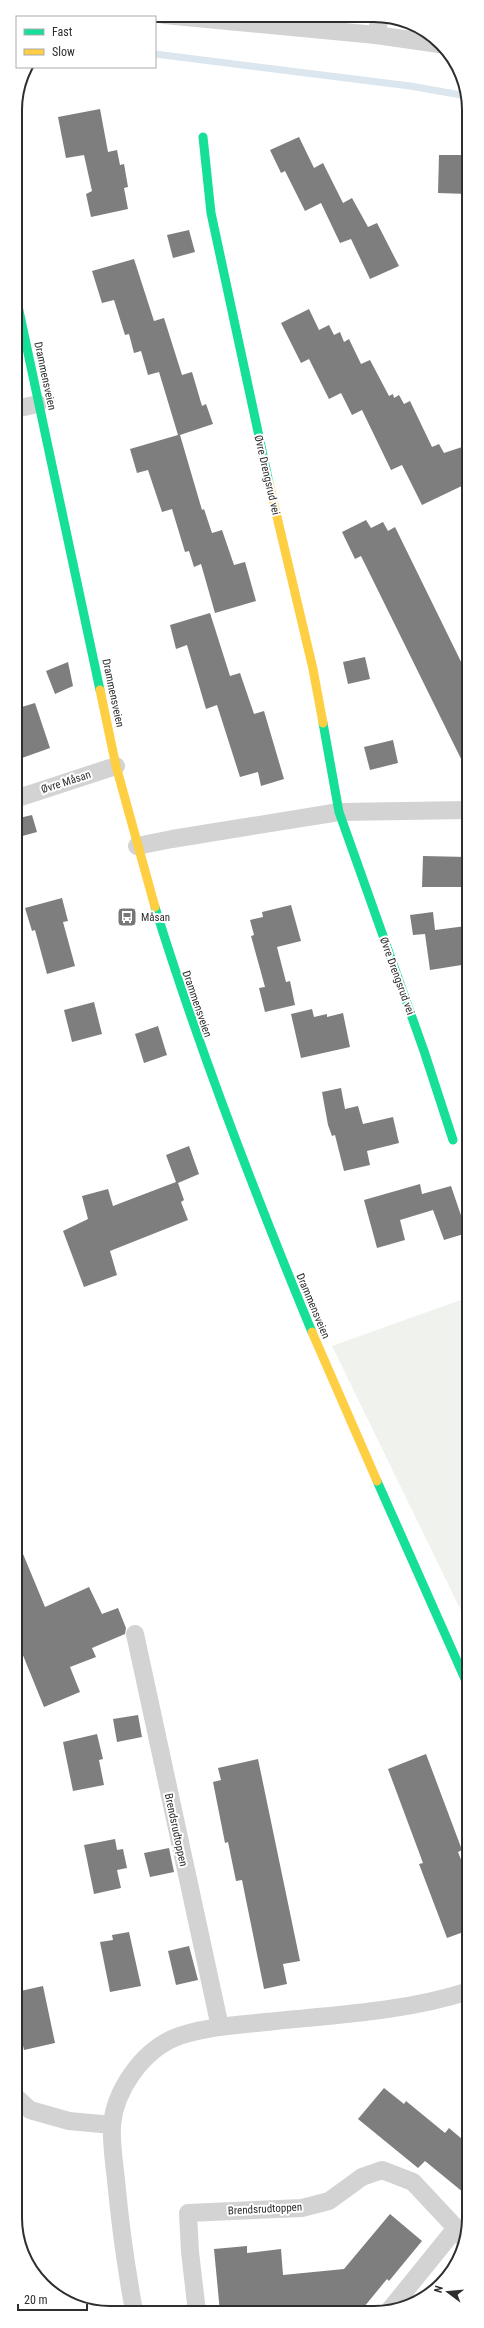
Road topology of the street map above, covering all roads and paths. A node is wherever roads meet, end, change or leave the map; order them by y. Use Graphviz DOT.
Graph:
graph roads {
  1 [pos="238,22"];
  2 [pos="379,22"];
  3 [pos="376,35"];
  4 [pos="430,43"];
  5 [pos="203,136"];
  6 [pos="22,326"];
  7 [pos="38,404"];
  8 [pos="22,407"];
  9 [pos="116,766"];
  10 [pos="22,797"];
  11 [pos="462,810"];
  12 [pos="339,812"];
  13 [pos="137,846"];
  14 [pos="453,1140"];
  15 [pos="135,1634"];
  16 [pos="462,1672"];
  17 [pos="462,1993"];
  18 [pos="220,2027"];
  19 [pos="22,2103"];
  20 [pos="112,2125"];
  21 [pos="460,2234"];
  22 [pos="397,2302"];
  23 [pos="133,2306"];
  24 [pos="196,2306"];
  1 -- 3 [label="street"];
  2 -- 3 [label="street"];
  3 -- 4 [label="street"];
  5 -- 12 [label="main road, Øvre Drengsrud vei"];
  6 -- 7 [label="main road, Drammensveien"];
  7 -- 8 [label="street"];
  7 -- 9 [label="main road, Drammensveien"];
  9 -- 10 [label="street, Øvre Måsan"];
  9 -- 13 [label="main road, Drammensveien"];
  11 -- 12 [label="street"];
  12 -- 13 [label="street"];
  12 -- 14 [label="main road, Øvre Drengsrud vei"];
  13 -- 16 [label="main road, Drammensveien"];
  15 -- 18 [label="street, Brendsrudtoppen"];
  17 -- 18 [label="street"];
  18 -- 20 [label="street"];
  19 -- 20 [label="street"];
  20 -- 23 [label="street"];
  21 -- 22 [label="street, Brendsrudtoppen"];
  21 -- 24 [label="street, Brendsrudtoppen"];
}
